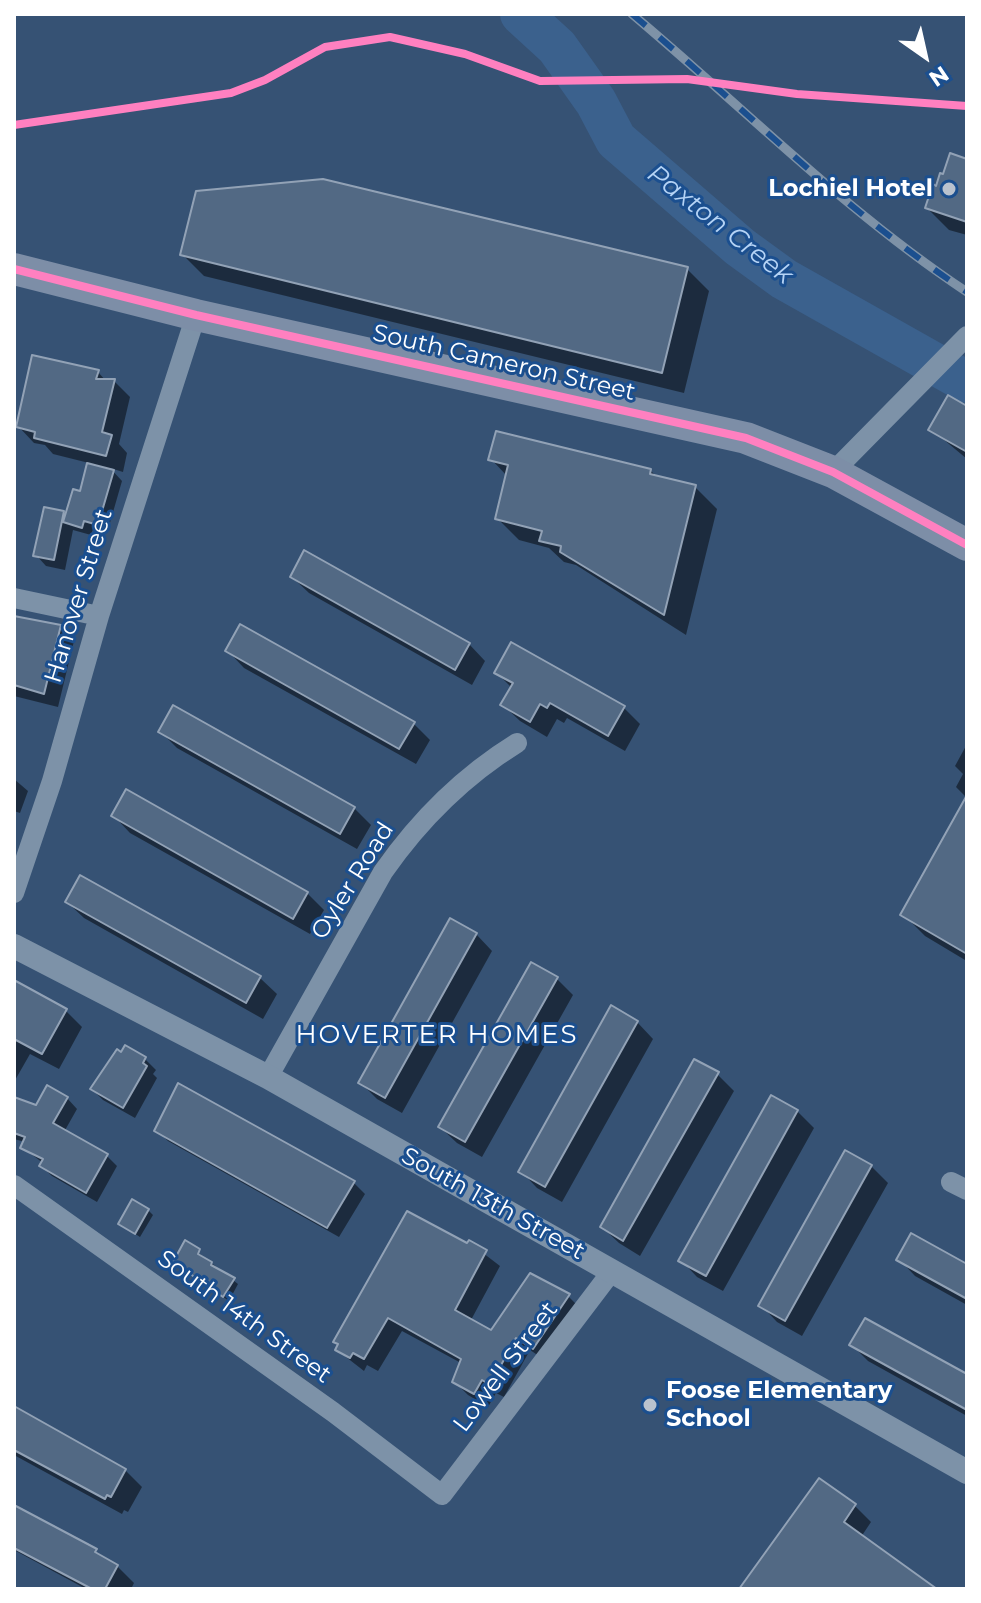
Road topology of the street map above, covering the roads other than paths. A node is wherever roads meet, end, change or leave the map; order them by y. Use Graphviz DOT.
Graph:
graph roads {
  1 [pos="14,269"];
  2 [pos="196,315"];
  3 [pos="965,338"];
  4 [pos="833,472"];
  5 [pos="967,545"];
  6 [pos="14,598"];
  7 [pos="99,616"];
  8 [pos="517,743"];
  9 [pos="14,893"];
  10 [pos="14,946"];
  11 [pos="268,1077"];
  12 [pos="14,1185"];
  13 [pos="612,1271"];
  14 [pos="967,1472"];
  15 [pos="442,1495"];
  1 -- 2 [label="main road, South Cameron Street"];
  2 -- 4 [label="main road, South Cameron Street"];
  2 -- 7 [label="street, Hanover Street"];
  3 -- 4 [label="street"];
  4 -- 5 [label="main road, South Cameron Street"];
  6 -- 7 [label="street"];
  7 -- 9 [label="street, Hanover Street"];
  8 -- 11 [label="street, Oyler Road"];
  10 -- 11 [label="street, South 13th Street"];
  11 -- 13 [label="street, South 13th Street"];
  12 -- 15 [label="street, South 14th Street"];
  13 -- 14 [label="street, South 13th Street"];
  13 -- 15 [label="street, Lowell Street"];
}
